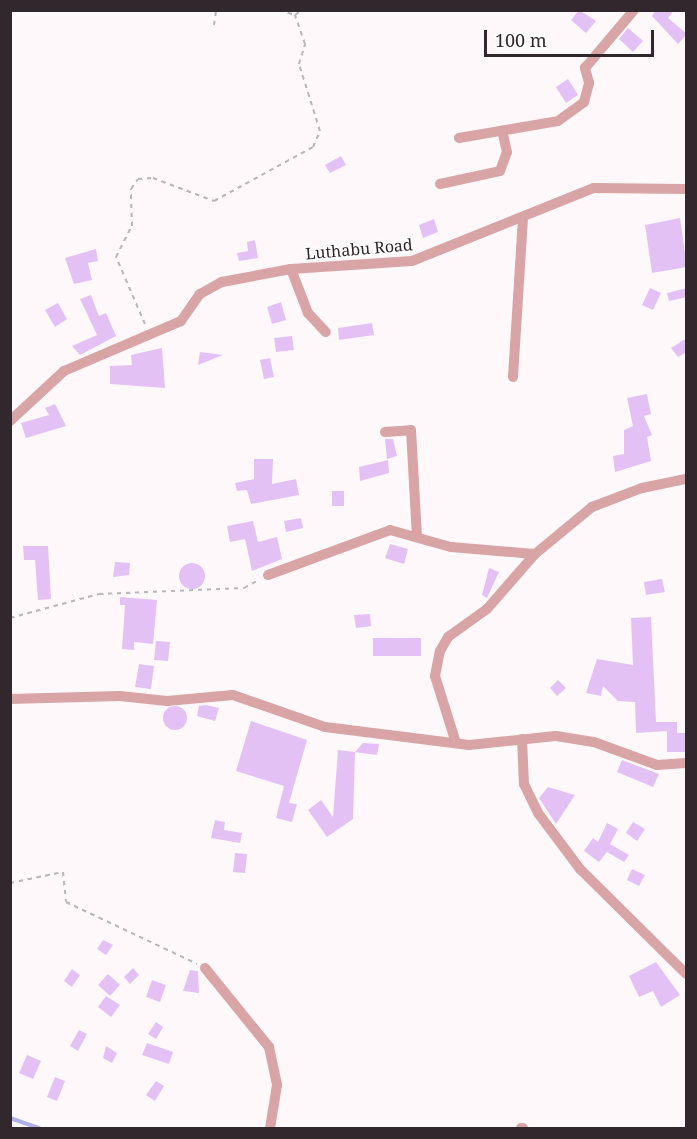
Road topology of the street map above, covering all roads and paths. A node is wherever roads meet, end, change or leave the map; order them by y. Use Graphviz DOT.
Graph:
graph roads {
  1 [pos="216,10"];
  2 [pos="279,10"];
  3 [pos="302,10"];
  4 [pos="634,10"];
  5 [pos="295,15"];
  6 [pos="214,25"];
  7 [pos="502,130"];
  8 [pos="459,138"];
  9 [pos="440,184"];
  10 [pos="687,189"];
  11 [pos="523,219"];
  12 [pos="291,269"];
  13 [pos="326,332"];
  14 [pos="150,335"];
  15 [pos="513,377"];
  16 [pos="10,421"];
  17 [pos="386,432"];
  18 [pos="687,479"];
  19 [pos="417,537"];
  20 [pos="534,554"];
  21 [pos="268,575"];
  22 [pos="10,618"];
  23 [pos="10,699"];
  24 [pos="522,739"];
  25 [pos="456,743"];
  26 [pos="687,763"];
  27 [pos="10,883"];
  28 [pos="205,968"];
  29 [pos="687,974"];
  30 [pos="270,1128"];
  1 -- 6 [label="path"];
  2 -- 5 [label="path"];
  3 -- 5 [label="path"];
  4 -- 7 [label="street"];
  5 -- 14 [label="path"];
  7 -- 8 [label="street"];
  7 -- 9 [label="street"];
  10 -- 11 [label="street, Luthabu Road"];
  11 -- 12 [label="street, Luthabu Road"];
  11 -- 15 [label="street"];
  12 -- 13 [label="street"];
  12 -- 14 [label="street, Luthabu Road"];
  14 -- 16 [label="street"];
  17 -- 19 [label="street"];
  18 -- 20 [label="street"];
  19 -- 20 [label="street"];
  19 -- 21 [label="street"];
  20 -- 25 [label="street"];
  21 -- 22 [label="path"];
  23 -- 25 [label="street"];
  24 -- 25 [label="street"];
  24 -- 26 [label="street"];
  24 -- 29 [label="street"];
  27 -- 28 [label="path"];
  28 -- 30 [label="street"];
}
